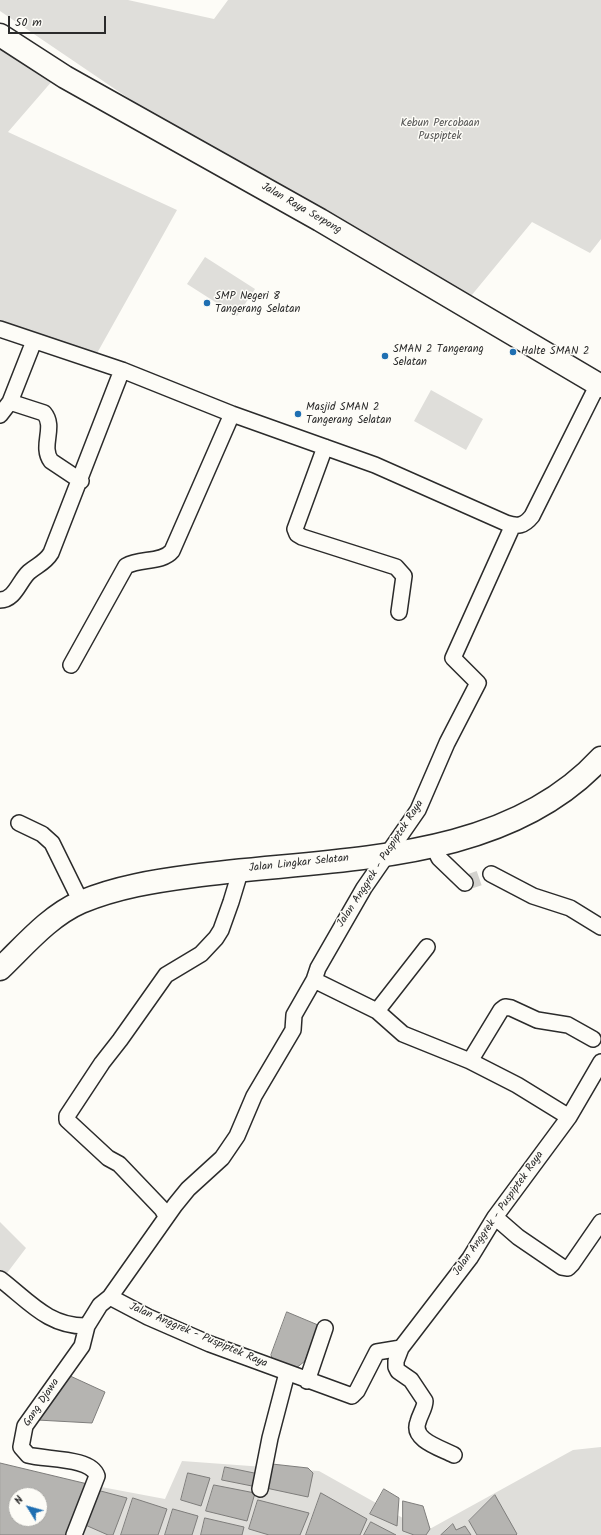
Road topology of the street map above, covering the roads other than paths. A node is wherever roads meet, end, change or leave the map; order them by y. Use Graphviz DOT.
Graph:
graph roads {
  1 [pos="0,35"];
  2 [pos="0,329"];
  3 [pos="34,341"];
  4 [pos="122,370"];
  5 [pos="599,385"];
  6 [pos="10,402"];
  7 [pos="232,414"];
  8 [pos="0,415"];
  9 [pos="325,447"];
  10 [pos="81,481"];
  11 [pos="513,525"];
  12 [pos="0,600"];
  13 [pos="399,612"];
  14 [pos="71,665"];
  15 [pos="601,758"];
  16 [pos="19,823"];
  17 [pos="433,846"];
  18 [pos="388,855"];
  19 [pos="241,869"];
  20 [pos="491,874"];
  21 [pos="465,883"];
  22 [pos="81,902"];
  23 [pos="601,927"];
  24 [pos="427,947"];
  25 [pos="0,969"];
  26 [pos="314,980"];
  27 [pos="377,1011"];
  28 [pos="593,1039"];
  29 [pos="470,1061"];
  30 [pos="601,1062"];
  31 [pos="595,1087"];
  32 [pos="569,1117"];
  33 [pos="166,1216"];
  34 [pos="495,1217"];
  35 [pos="601,1222"];
  36 [pos="0,1279"];
  37 [pos="110,1298"];
  38 [pos="87,1326"];
  39 [pos="325,1328"];
  40 [pos="401,1348"];
  41 [pos="287,1373"];
  42 [pos="307,1381"];
  43 [pos="454,1454"];
  44 [pos="260,1489"];
  45 [pos="74,1535"];
  1 -- 5 [label="main road, Jalan Raya Serpong"];
  2 -- 3 [label="street"];
  3 -- 4 [label="street"];
  3 -- 6 [label="street"];
  4 -- 7 [label="street"];
  4 -- 10 [label="street"];
  5 -- 11 [label="street"];
  6 -- 8 [label="street"];
  6 -- 10 [label="street"];
  7 -- 9 [label="street"];
  7 -- 14 [label="street"];
  9 -- 11 [label="street"];
  9 -- 13 [label="street"];
  10 -- 12 [label="street"];
  11 -- 18 [label="street, Jalan Anggrek - Puspiptek Raya"];
  15 -- 17 [label="main road, Jalan Lingkar Selatan"];
  16 -- 22 [label="street"];
  17 -- 18 [label="main road, Jalan Lingkar Selatan"];
  17 -- 21 [label="street"];
  18 -- 19 [label="main road, Jalan Lingkar Selatan"];
  18 -- 26 [label="street, Jalan Anggrek - Puspiptek Raya"];
  19 -- 22 [label="main road, Jalan Lingkar Selatan"];
  19 -- 33 [label="street"];
  20 -- 23 [label="street"];
  22 -- 25 [label="main road, Jalan Lingkar Selatan"];
  24 -- 27 [label="street"];
  26 -- 27 [label="street"];
  26 -- 33 [label="street, Jalan Anggrek - Puspiptek Raya"];
  27 -- 29 [label="street"];
  28 -- 29 [label="street"];
  29 -- 32 [label="street"];
  30 -- 31 [label="street, Jalan Anggrek - Puspiptek Raya"];
  31 -- 32 [label="street, Jalan Anggrek - Puspiptek Raya"];
  32 -- 34 [label="street, Jalan Anggrek - Puspiptek Raya"];
  33 -- 37 [label="street, Jalan Anggrek - Puspiptek Raya"];
  34 -- 35 [label="street"];
  34 -- 40 [label="street, Jalan Anggrek - Puspiptek Raya"];
  36 -- 38 [label="street"];
  37 -- 38 [label="street, Gang Djawa"];
  37 -- 41 [label="street, Jalan Anggrek - Puspiptek Raya"];
  38 -- 45 [label="street, Gang Djawa"];
  39 -- 42 [label="street"];
  40 -- 42 [label="street, Jalan Anggrek - Puspiptek Raya"];
  40 -- 43 [label="street"];
  41 -- 42 [label="street, Jalan Anggrek - Puspiptek Raya"];
  41 -- 44 [label="street"];
}
